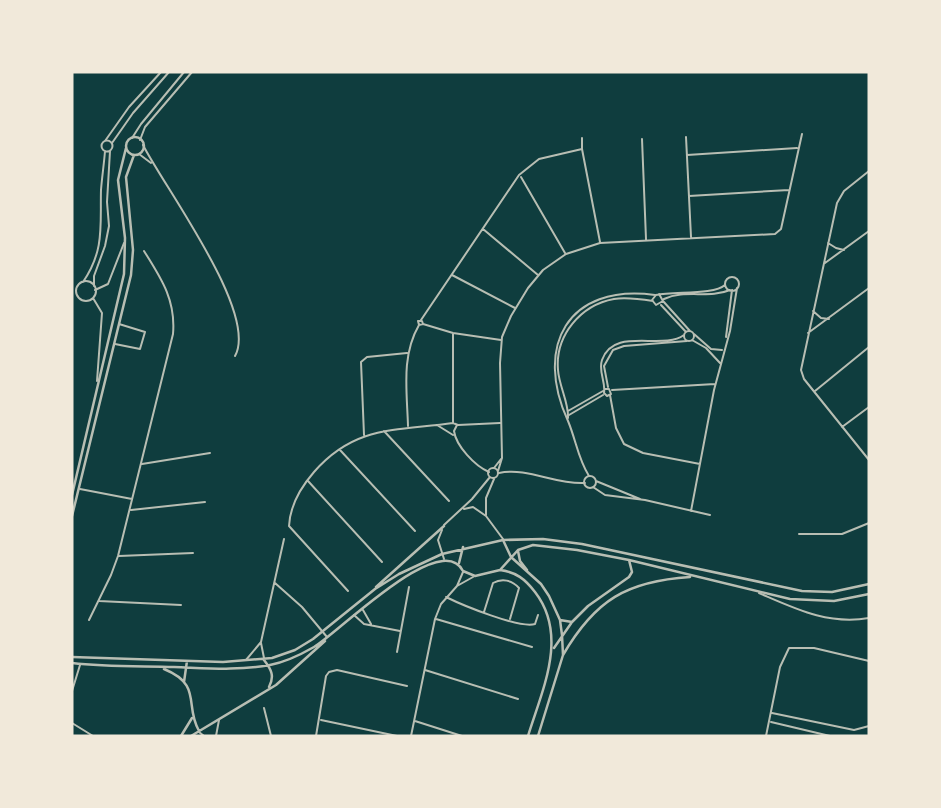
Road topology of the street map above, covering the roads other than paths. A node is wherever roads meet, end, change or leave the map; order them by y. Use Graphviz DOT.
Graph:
graph roads {
  1 [pos="161,72"];
  2 [pos="169,72"];
  3 [pos="184,72"];
  4 [pos="192,72"];
  5 [pos="802,134"];
  6 [pos="686,137"];
  7 [pos="132,138"];
  8 [pos="582,138"];
  9 [pos="140,139"];
  10 [pos="642,139"];
  11 [pos="105,141"];
  12 [pos="112,143"];
  13 [pos="143,145"];
  14 [pos="126,148"];
  15 [pos="799,148"];
  16 [pos="582,149"];
  17 [pos="105,151"];
  18 [pos="110,151"];
  19 [pos="137,154"];
  20 [pos="687,155"];
  21 [pos="152,164"];
  22 [pos="869,170"];
  23 [pos="519,174"];
  24 [pos="790,190"];
  25 [pos="689,196"];
  26 [pos="482,229"];
  27 [pos="869,231"];
  28 [pos="125,238"];
  29 [pos="691,238"];
  30 [pos="646,239"];
  31 [pos="600,243"];
  32 [pos="828,243"];
  33 [pos="845,250"];
  34 [pos="144,251"];
  35 [pos="566,254"];
  36 [pos="824,264"];
  37 [pos="124,274"];
  38 [pos="131,275"];
  39 [pos="452,275"];
  40 [pos="538,275"];
  41 [pos="83,282"];
  42 [pos="726,285"];
  43 [pos="72,286"];
  44 [pos="78,286"];
  45 [pos="95,288"];
  46 [pos="737,288"];
  47 [pos="869,288"];
  48 [pos="731,290"];
  49 [pos="72,293"];
  50 [pos="76,293"];
  51 [pos="655,295"];
  52 [pos="659,295"];
  53 [pos="93,298"];
  54 [pos="663,300"];
  55 [pos="653,301"];
  56 [pos="660,304"];
  57 [pos="516,308"];
  58 [pos="813,311"];
  59 [pos="830,319"];
  60 [pos="421,320"];
  61 [pos="119,324"];
  62 [pos="423,324"];
  63 [pos="419,325"];
  64 [pos="691,331"];
  65 [pos="453,333"];
  66 [pos="808,333"];
  67 [pos="685,334"];
  68 [pos="694,334"];
  69 [pos="726,338"];
  70 [pos="692,340"];
  71 [pos="502,341"];
  72 [pos="687,341"];
  73 [pos="114,343"];
  74 [pos="869,347"];
  75 [pos="723,349"];
  76 [pos="407,353"];
  77 [pos="235,356"];
  78 [pos="720,363"];
  79 [pos="716,384"];
  80 [pos="97,387"];
  81 [pos="606,390"];
  82 [pos="814,392"];
  83 [pos="869,407"];
  84 [pos="568,411"];
  85 [pos="566,415"];
  86 [pos="453,423"];
  87 [pos="500,423"];
  88 [pos="436,425"];
  89 [pos="457,425"];
  90 [pos="408,427"];
  91 [pos="842,428"];
  92 [pos="383,430"];
  93 [pos="364,436"];
  94 [pos="454,436"];
  95 [pos="339,449"];
  96 [pos="210,453"];
  97 [pos="502,458"];
  98 [pos="869,460"];
  99 [pos="141,464"];
  100 [pos="701,464"];
  101 [pos="493,468"];
  102 [pos="488,472"];
  103 [pos="498,472"];
  104 [pos="589,476"];
  105 [pos="490,477"];
  106 [pos="494,478"];
  107 [pos="307,480"];
  108 [pos="596,481"];
  109 [pos="584,483"];
  110 [pos="593,487"];
  111 [pos="80,489"];
  112 [pos="72,495"];
  113 [pos="133,499"];
  114 [pos="645,500"];
  115 [pos="205,502"];
  116 [pos="449,502"];
  117 [pos="130,510"];
  118 [pos="691,510"];
  119 [pos="460,511"];
  120 [pos="710,515"];
  121 [pos="72,516"];
  122 [pos="486,516"];
  123 [pos="869,523"];
  124 [pos="444,526"];
  125 [pos="415,531"];
  126 [pos="799,534"];
  127 [pos="284,539"];
  128 [pos="503,540"];
  129 [pos="463,547"];
  130 [pos="519,550"];
  131 [pos="193,553"];
  132 [pos="442,554"];
  133 [pos="118,556"];
  134 [pos="510,557"];
  135 [pos="444,559"];
  136 [pos="629,560"];
  137 [pos="382,562"];
  138 [pos="459,563"];
  139 [pos="500,570"];
  140 [pos="463,571"];
  141 [pos="529,572"];
  142 [pos="475,576"];
  143 [pos="695,577"];
  144 [pos="275,582"];
  145 [pos="869,584"];
  146 [pos="457,586"];
  147 [pos="409,587"];
  148 [pos="375,589"];
  149 [pos="752,590"];
  150 [pos="348,591"];
  151 [pos="869,594"];
  152 [pos="446,597"];
  153 [pos="98,601"];
  154 [pos="181,605"];
  155 [pos="362,608"];
  156 [pos="484,613"];
  157 [pos="354,615"];
  158 [pos="538,615"];
  159 [pos="869,618"];
  160 [pos="435,619"];
  161 [pos="89,620"];
  162 [pos="510,620"];
  163 [pos="559,620"];
  164 [pos="572,622"];
  165 [pos="371,625"];
  166 [pos="401,631"];
  167 [pos="323,632"];
  168 [pos="562,635"];
  169 [pos="327,638"];
  170 [pos="261,642"];
  171 [pos="531,647"];
  172 [pos="552,651"];
  173 [pos="397,652"];
  174 [pos="563,655"];
  175 [pos="72,657"];
  176 [pos="264,660"];
  177 [pos="187,661"];
  178 [pos="245,661"];
  179 [pos="869,661"];
  180 [pos="72,663"];
  181 [pos="80,664"];
  182 [pos="269,666"];
  183 [pos="160,667"];
  184 [pos="186,668"];
  185 [pos="424,670"];
  186 [pos="72,675"];
  187 [pos="76,676"];
  188 [pos="184,682"];
  189 [pos="407,686"];
  190 [pos="267,690"];
  191 [pos="72,691"];
  192 [pos="518,699"];
  193 [pos="264,708"];
  194 [pos="771,712"];
  195 [pos="192,718"];
  196 [pos="219,719"];
  197 [pos="320,720"];
  198 [pos="414,721"];
  199 [pos="770,722"];
  200 [pos="72,723"];
  201 [pos="869,726"];
  202 [pos="199,731"];
  203 [pos="93,736"];
  204 [pos="181,736"];
  205 [pos="191,736"];
  206 [pos="204,736"];
  207 [pos="216,736"];
  208 [pos="271,736"];
  209 [pos="316,736"];
  210 [pos="397,736"];
  211 [pos="411,736"];
  212 [pos="462,736"];
  213 [pos="528,736"];
  214 [pos="538,736"];
  215 [pos="766,736"];
  216 [pos="830,736"];
  1 -- 11 [label="street"];
  2 -- 12 [label="street"];
  3 -- 7 [label="street"];
  4 -- 9 [label="street"];
  5 -- 15 [label="street"];
  6 -- 20 [label="street"];
  7 -- 9 [label="street"];
  7 -- 14 [label="street"];
  8 -- 16 [label="street"];
  9 -- 13 [label="street"];
  10 -- 30 [label="street"];
  11 -- 12 [label="street"];
  11 -- 17 [label="street"];
  12 -- 18 [label="street"];
  13 -- 19 [label="street"];
  13 -- 21 [label="street"];
  14 -- 19 [label="street"];
  14 -- 28 [label="street"];
  15 -- 20 [label="street"];
  15 -- 24 [label="street"];
  16 -- 23 [label="street"];
  16 -- 31 [label="street"];
  17 -- 18 [label="street"];
  17 -- 41 [label="street"];
  18 -- 45 [label="street"];
  19 -- 21 [label="street"];
  19 -- 38 [label="street"];
  20 -- 25 [label="street"];
  21 -- 77 [label="street"];
  22 -- 32 [label="street"];
  23 -- 26 [label="street"];
  23 -- 35 [label="street"];
  24 -- 25 [label="street"];
  24 -- 29 [label="street"];
  25 -- 29 [label="street"];
  26 -- 39 [label="street"];
  26 -- 40 [label="street"];
  27 -- 33 [label="street"];
  28 -- 37 [label="street"];
  28 -- 45 [label="street"];
  29 -- 30 [label="street"];
  30 -- 31 [label="street"];
  31 -- 35 [label="street"];
  32 -- 33 [label="street"];
  32 -- 36 [label="street"];
  33 -- 36 [label="street"];
  34 -- 99 [label="street"];
  35 -- 40 [label="street"];
  36 -- 58 [label="street"];
  37 -- 38 [label="street"];
  37 -- 80 [label="street"];
  38 -- 61 [label="street"];
  39 -- 57 [label="street"];
  39 -- 60 [label="street"];
  40 -- 57 [label="street"];
  41 -- 44 [label="street"];
  41 -- 45 [label="street"];
  42 -- 46 [label="street"];
  42 -- 48 [label="street"];
  42 -- 52 [label="street"];
  43 -- 44 [label="street"];
  44 -- 50 [label="street"];
  45 -- 53 [label="street"];
  46 -- 48 [label="street"];
  46 -- 69 [label="street"];
  47 -- 59 [label="street"];
  48 -- 54 [label="street"];
  48 -- 69 [label="street"];
  49 -- 50 [label="street"];
  50 -- 53 [label="street"];
  51 -- 52 [label="street"];
  51 -- 55 [label="street"];
  51 -- 85 [label="street"];
  52 -- 54 [label="street"];
  53 -- 80 [label="street"];
  54 -- 56 [label="street"];
  54 -- 64 [label="street"];
  55 -- 56 [label="street"];
  55 -- 84 [label="street"];
  56 -- 67 [label="street"];
  57 -- 71 [label="street"];
  58 -- 59 [label="street"];
  58 -- 66 [label="street"];
  59 -- 66 [label="street"];
  60 -- 62 [label="street"];
  60 -- 63 [label="street"];
  61 -- 73 [label="street"];
  61 -- 73 [label="street"];
  62 -- 63 [label="street"];
  62 -- 65 [label="street"];
  63 -- 76 [label="street"];
  64 -- 67 [label="street"];
  64 -- 68 [label="street"];
  65 -- 71 [label="street"];
  65 -- 86 [label="street"];
  66 -- 82 [label="street"];
  67 -- 72 [label="street"];
  67 -- 81 [label="street"];
  68 -- 70 [label="street"];
  68 -- 75 [label="street"];
  69 -- 75 [label="street"];
  70 -- 72 [label="street"];
  70 -- 78 [label="street"];
  71 -- 87 [label="street"];
  72 -- 81 [label="street"];
  73 -- 111 [label="street"];
  74 -- 82 [label="street"];
  75 -- 78 [label="street"];
  76 -- 90 [label="street"];
  76 -- 93 [label="street"];
  78 -- 79 [label="street"];
  79 -- 81 [label="street"];
  79 -- 100 [label="street"];
  80 -- 112 [label="street"];
  81 -- 84 [label="street"];
  81 -- 85 [label="street"];
  81 -- 100 [label="street"];
  82 -- 91 [label="street"];
  83 -- 91 [label="street"];
  84 -- 85 [label="street"];
  85 -- 104 [label="street"];
  86 -- 88 [label="street"];
  86 -- 89 [label="street"];
  87 -- 89 [label="street"];
  87 -- 97 [label="street"];
  88 -- 90 [label="street"];
  88 -- 94 [label="street"];
  89 -- 94 [label="street"];
  90 -- 92 [label="street"];
  91 -- 98 [label="street"];
  92 -- 93 [label="street"];
  92 -- 116 [label="street"];
  93 -- 95 [label="street"];
  94 -- 102 [label="street"];
  95 -- 107 [label="street"];
  95 -- 125 [label="street"];
  96 -- 99 [label="street"];
  97 -- 101 [label="street"];
  97 -- 103 [label="street"];
  99 -- 113 [label="street"];
  100 -- 118 [label="street"];
  101 -- 102 [label="street"];
  101 -- 103 [label="street"];
  102 -- 105 [label="street"];
  103 -- 106 [label="street"];
  103 -- 109 [label="street"];
  104 -- 108 [label="street"];
  104 -- 109 [label="street"];
  105 -- 106 [label="street"];
  105 -- 119 [label="street"];
  106 -- 122 [label="street"];
  107 -- 137 [label="street"];
  107 -- 150 [label="street"];
  108 -- 110 [label="street"];
  108 -- 114 [label="street"];
  109 -- 110 [label="street"];
  110 -- 114 [label="street"];
  111 -- 113 [label="street"];
  111 -- 121 [label="street"];
  113 -- 117 [label="street"];
  114 -- 118 [label="street"];
  115 -- 117 [label="street"];
  117 -- 133 [label="street"];
  118 -- 120 [label="street"];
  119 -- 122 [label="street"];
  119 -- 124 [label="street"];
  122 -- 128 [label="street"];
  123 -- 126 [label="street"];
  124 -- 132 [label="street"];
  124 -- 148 [label="street"];
  127 -- 144 [label="street"];
  128 -- 129 [label="street"];
  128 -- 134 [label="street"];
  128 -- 145 [label="street"];
  129 -- 132 [label="street"];
  129 -- 138 [label="street"];
  130 -- 134 [label="street"];
  130 -- 136 [label="street"];
  130 -- 141 [label="street"];
  131 -- 133 [label="street"];
  132 -- 135 [label="street"];
  132 -- 148 [label="street"];
  133 -- 153 [label="street"];
  134 -- 139 [label="street"];
  134 -- 141 [label="street"];
  135 -- 138 [label="street"];
  135 -- 155 [label="street"];
  136 -- 143 [label="street"];
  136 -- 164 [label="street"];
  138 -- 140 [label="street"];
  139 -- 142 [label="street"];
  139 -- 172 [label="street"];
  140 -- 142 [label="street"];
  140 -- 146 [label="street"];
  141 -- 163 [label="street"];
  142 -- 146 [label="street"];
  143 -- 149 [label="street"];
  143 -- 174 [label="street"];
  144 -- 167 [label="street"];
  144 -- 170 [label="street"];
  146 -- 152 [label="street"];
  147 -- 166 [label="street"];
  148 -- 167 [label="street"];
  149 -- 151 [label="street"];
  149 -- 159 [label="street"];
  152 -- 156 [label="street"];
  152 -- 160 [label="street"];
  153 -- 154 [label="street"];
  153 -- 161 [label="street"];
  155 -- 157 [label="street"];
  155 -- 165 [label="street"];
  156 -- 162 [label="street"];
  156 -- 162 [label="street"];
  157 -- 165 [label="street"];
  157 -- 169 [label="street"];
  158 -- 162 [label="street"];
  160 -- 171 [label="street"];
  160 -- 185 [label="street"];
  163 -- 164 [label="street"];
  163 -- 168 [label="street"];
  164 -- 168 [label="street"];
  165 -- 166 [label="street"];
  166 -- 173 [label="street"];
  167 -- 169 [label="street"];
  167 -- 176 [label="street"];
  168 -- 172 [label="street"];
  168 -- 174 [label="street"];
  169 -- 182 [label="street"];
  169 -- 190 [label="street"];
  170 -- 176 [label="street"];
  170 -- 178 [label="street"];
  172 -- 213 [label="street"];
  174 -- 214 [label="street"];
  175 -- 177 [label="street"];
  176 -- 178 [label="street"];
  176 -- 182 [label="street"];
  177 -- 178 [label="street"];
  177 -- 184 [label="street"];
  179 -- 194 [label="street"];
  180 -- 181 [label="street"];
  181 -- 183 [label="street"];
  181 -- 187 [label="street"];
  182 -- 184 [label="street"];
  182 -- 190 [label="street"];
  183 -- 184 [label="street"];
  183 -- 188 [label="street"];
  184 -- 188 [label="street"];
  185 -- 192 [label="street"];
  185 -- 198 [label="street"];
  186 -- 187 [label="street"];
  187 -- 191 [label="street"];
  188 -- 195 [label="street"];
  189 -- 197 [label="street"];
  190 -- 196 [label="street"];
  193 -- 208 [label="street"];
  194 -- 199 [label="street"];
  194 -- 201 [label="street"];
  195 -- 202 [label="street"];
  195 -- 204 [label="street"];
  196 -- 202 [label="street"];
  196 -- 207 [label="street"];
  197 -- 209 [label="street"];
  197 -- 210 [label="street"];
  198 -- 211 [label="street"];
  198 -- 212 [label="street"];
  199 -- 215 [label="street"];
  199 -- 216 [label="street"];
  200 -- 203 [label="street"];
  202 -- 205 [label="street"];
  202 -- 206 [label="street"];
}
